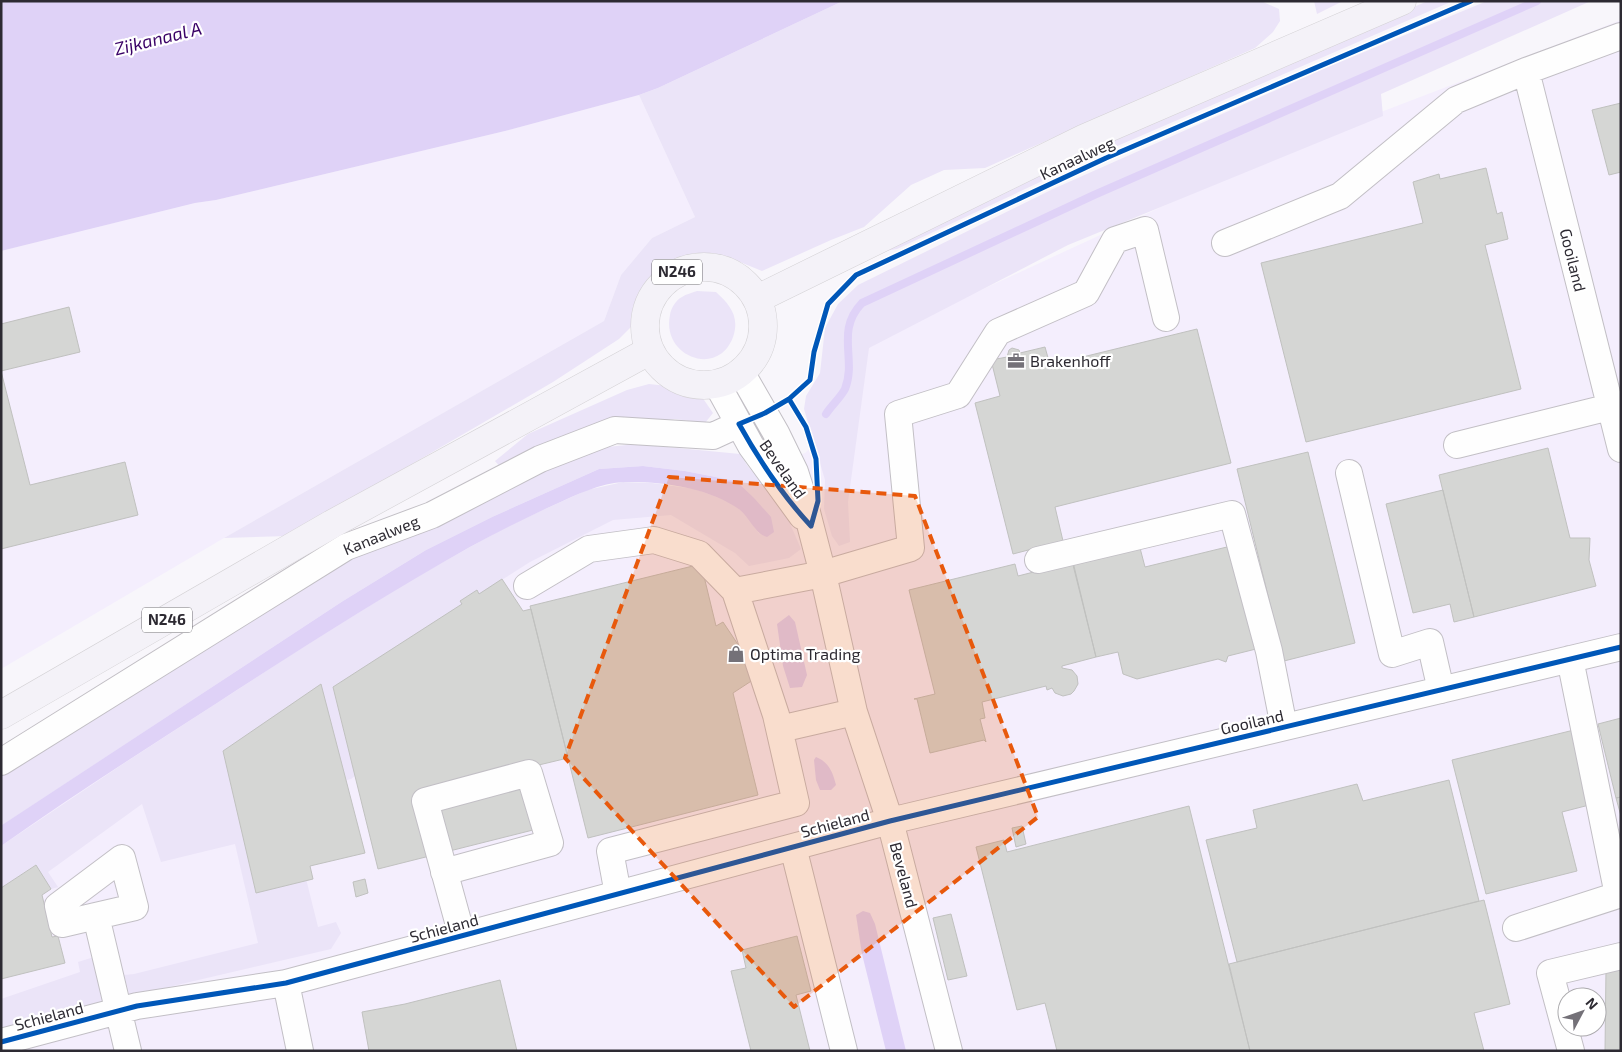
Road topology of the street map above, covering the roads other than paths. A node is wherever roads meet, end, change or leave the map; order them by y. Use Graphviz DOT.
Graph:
graph roads {
  1 [pos="1402,1"];
  2 [pos="1621,36"];
  3 [pos="1526,71"];
  4 [pos="1225,243"];
  5 [pos="757,298"];
  6 [pos="1166,318"];
  7 [pos="649,351"];
  8 [pos="729,378"];
  9 [pos="1610,407"];
  10 [pos="739,424"];
  11 [pos="1457,445"];
  12 [pos="1621,449"];
  13 [pos="1349,473"];
  14 [pos="811,526"];
  15 [pos="1038,560"];
  16 [pos="823,574"];
  17 [pos="527,586"];
  18 [pos="735,591"];
  19 [pos="1621,646"];
  20 [pos="1570,659"];
  21 [pos="1441,690"];
  22 [pos="854,712"];
  23 [pos="1,715"];
  24 [pos="1284,727"];
  25 [pos="780,729"];
  26 [pos="1,762"];
  27 [pos="890,821"];
  28 [pos="793,847"];
  29 [pos="444,872"];
  30 [pos="618,894"];
  31 [pos="96,916"];
  32 [pos="1516,928"];
  33 [pos="462,936"];
  34 [pos="1621,956"];
  35 [pos="286,983"];
  36 [pos="118,1011"];
  37 [pos="1,1042"];
  38 [pos="128,1051"];
  39 [pos="300,1051"];
  40 [pos="844,1051"];
  41 [pos="950,1051"];
  42 [pos="1571,1051"];
  1 -- 5 [label="main road, Kanaalweg"];
  2 -- 3 [label="street"];
  3 -- 4 [label="street"];
  3 -- 9 [label="street, Gooiland"];
  5 -- 7 [label="main road, N246"];
  5 -- 8 [label="main road"];
  6 -- 16 [label="street"];
  7 -- 8 [label="main road"];
  7 -- 23 [label="main road, Kanaalweg / N246"];
  8 -- 10 [label="street, Beveland"];
  8 -- 14 [label="street, Beveland"];
  9 -- 11 [label="street"];
  9 -- 12 [label="street, Gooiland"];
  10 -- 14 [label="street, Beveland"];
  10 -- 26 [label="street, Kanaalweg"];
  13 -- 21 [label="street"];
  14 -- 16 [label="street, Beveland"];
  15 -- 24 [label="street"];
  16 -- 18 [label="street"];
  16 -- 22 [label="street, Beveland"];
  17 -- 18 [label="street"];
  18 -- 25 [label="street"];
  19 -- 20 [label="street, Gooiland"];
  20 -- 21 [label="street, Gooiland"];
  20 -- 32 [label="street"];
  21 -- 24 [label="street, Gooiland"];
  22 -- 25 [label="street"];
  22 -- 27 [label="street, Beveland"];
  24 -- 27 [label="street, Gooiland"];
  25 -- 30 [label="street"];
  27 -- 28 [label="street, Schieland"];
  27 -- 41 [label="street, Beveland"];
  28 -- 30 [label="street, Schieland"];
  28 -- 40 [label="street"];
  29 -- 29 [label="street"];
  29 -- 33 [label="street"];
  30 -- 33 [label="street, Schieland"];
  31 -- 36 [label="street"];
  33 -- 35 [label="street, Schieland"];
  34 -- 42 [label="street"];
  35 -- 36 [label="street, Schieland"];
  35 -- 39 [label="street"];
  36 -- 37 [label="street, Schieland"];
  36 -- 38 [label="street"];
}
